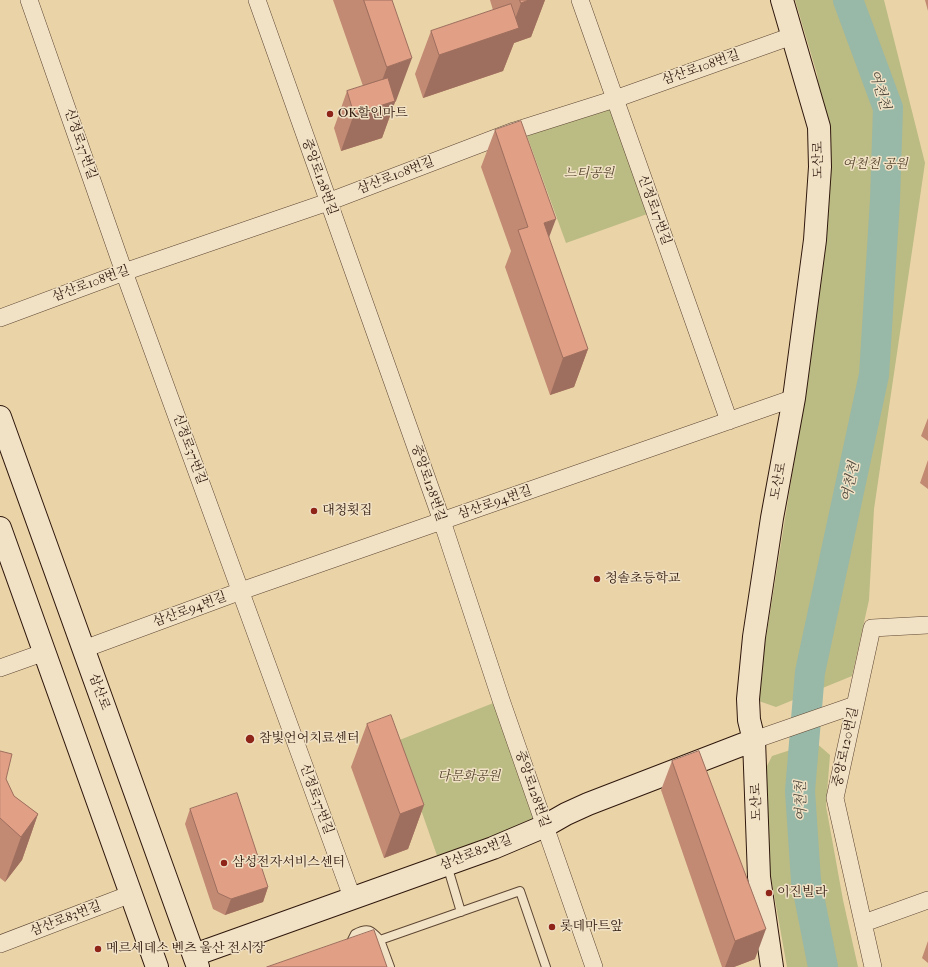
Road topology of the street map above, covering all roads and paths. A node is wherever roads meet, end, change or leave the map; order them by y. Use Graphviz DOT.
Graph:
graph roads {
  1 [pos="29,0"];
  2 [pos="257,0"];
  3 [pos="580,0"];
  4 [pos="782,0"];
  5 [pos="792,36"];
  6 [pos="615,99"];
  7 [pos="328,202"];
  8 [pos="124,272"];
  9 [pos="0,318"];
  10 [pos="794,398"];
  11 [pos="0,416"];
  12 [pos="729,421"];
  13 [pos="442,521"];
  14 [pos="0,528"];
  15 [pos="241,592"];
  16 [pos="928,625"];
  17 [pos="84,649"];
  18 [pos="45,652"];
  19 [pos="0,668"];
  20 [pos="855,705"];
  21 [pos="754,740"];
  22 [pos="545,826"];
  23 [pos="447,865"];
  24 [pos="132,894"];
  25 [pos="352,897"];
  26 [pos="928,900"];
  27 [pos="461,912"];
  28 [pos="864,923"];
  29 [pos="380,940"];
  30 [pos="0,944"];
  31 [pos="352,951"];
  32 [pos="196,961"];
  33 [pos="157,967"];
  34 [pos="390,967"];
  35 [pos="546,967"];
  36 [pos="594,967"];
  37 [pos="771,967"];
  38 [pos="873,967"];
  1 -- 8 [label="street, 신정로37번길"];
  2 -- 7 [label="street, 중앙로128번길"];
  3 -- 6 [label="street, 신정로17번길"];
  4 -- 5 [label="main road, 도산로"];
  5 -- 6 [label="street, 삼산로108번길"];
  5 -- 10 [label="main road, 도산로"];
  6 -- 7 [label="street, 삼산로108번길"];
  6 -- 12 [label="street, 신정로17번길"];
  7 -- 8 [label="street, 삼산로108번길"];
  7 -- 13 [label="street, 중앙로128번길"];
  8 -- 9 [label="street, 삼산로108번길"];
  8 -- 15 [label="street, 신정로37번길"];
  10 -- 12 [label="street, 삼산로94번길"];
  10 -- 21 [label="main road, 도산로"];
  11 -- 17 [label="main road, 삼산로"];
  12 -- 13 [label="street, 삼산로94번길"];
  13 -- 15 [label="street, 삼산로94번길"];
  13 -- 22 [label="street, 중앙로128번길"];
  14 -- 18 [label="main road"];
  15 -- 17 [label="street, 삼산로94번길"];
  15 -- 25 [label="street, 신정로37번길"];
  16 -- 20 [label="street, 중앙로120번길"];
  17 -- 32 [label="main road, 삼산로"];
  18 -- 19 [label="street"];
  18 -- 24 [label="main road"];
  20 -- 21 [label="street"];
  20 -- 28 [label="street, 중앙로120번길"];
  21 -- 22 [label="main road, 삼산로82번길"];
  21 -- 37 [label="main road, 도산로"];
  22 -- 23 [label="main road, 삼산로82번길"];
  22 -- 36 [label="street, 중앙로128번길"];
  23 -- 25 [label="main road, 삼산로82번길"];
  23 -- 27 [label="lane"];
  24 -- 30 [label="street, 삼산로83번길"];
  24 -- 33 [label="main road"];
  25 -- 32 [label="main road, 삼산로82번길"];
  26 -- 28 [label="street"];
  27 -- 29 [label="lane"];
  27 -- 35 [label="lane"];
  28 -- 38 [label="street, 중앙로120번길"];
  29 -- 31 [label="lane"];
  29 -- 34 [label="lane"];
}
